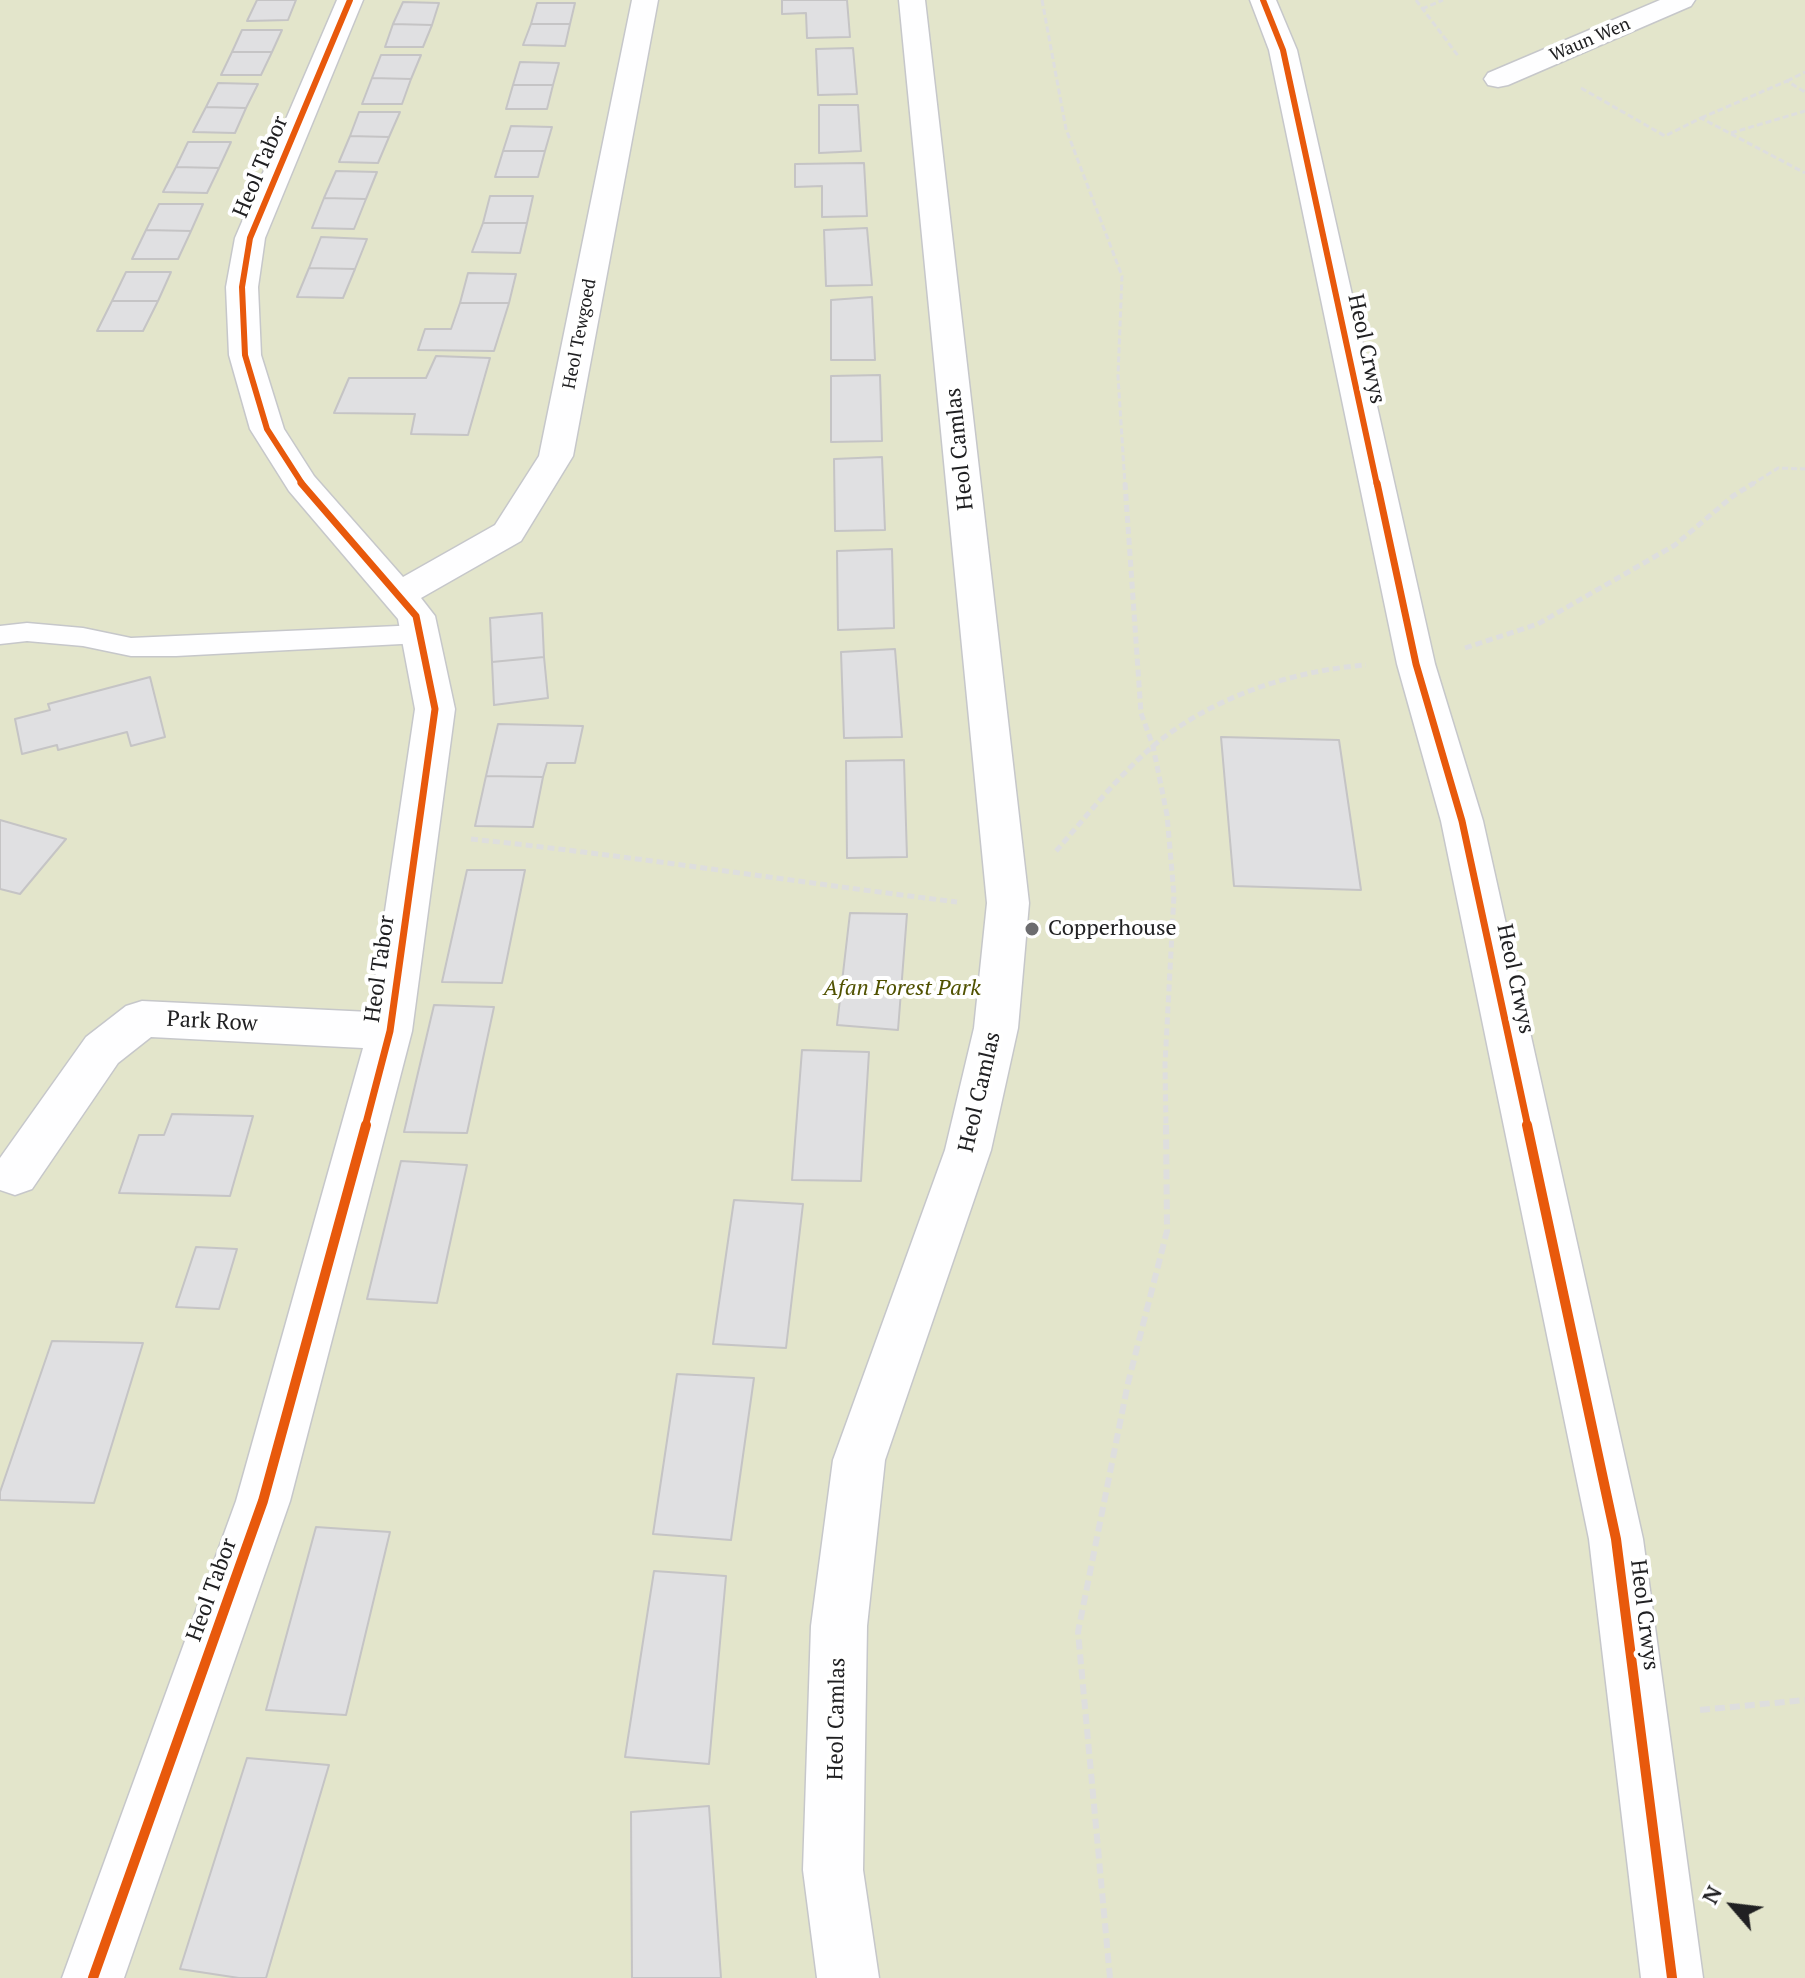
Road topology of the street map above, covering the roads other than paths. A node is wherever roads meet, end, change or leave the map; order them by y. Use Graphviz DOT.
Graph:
graph roads {
  1 [pos="350,0"];
  2 [pos="645,0"];
  3 [pos="912,0"];
  4 [pos="1263,0"];
  5 [pos="1682,0"];
  6 [pos="1498,79"];
  7 [pos="399,595"];
  8 [pos="420,634"];
  9 [pos="0,635"];
  10 [pos="390,1031"];
  11 [pos="15,1175"];
  12 [pos="93,1978"];
  13 [pos="848,1978"];
  14 [pos="1672,1978"];
  1 -- 7 [label="street, Heol Tabor"];
  2 -- 7 [label="street, Heol Tewgoed"];
  3 -- 13 [label="street, Heol Camlas"];
  4 -- 14 [label="street, Heol Crwys"];
  5 -- 6 [label="street, Waun Wen"];
  7 -- 8 [label="street, Heol Tabor"];
  8 -- 9 [label="lane"];
  8 -- 10 [label="street, Heol Tabor"];
  10 -- 11 [label="street, Park Row"];
  10 -- 12 [label="street, Heol Tabor"];
}
